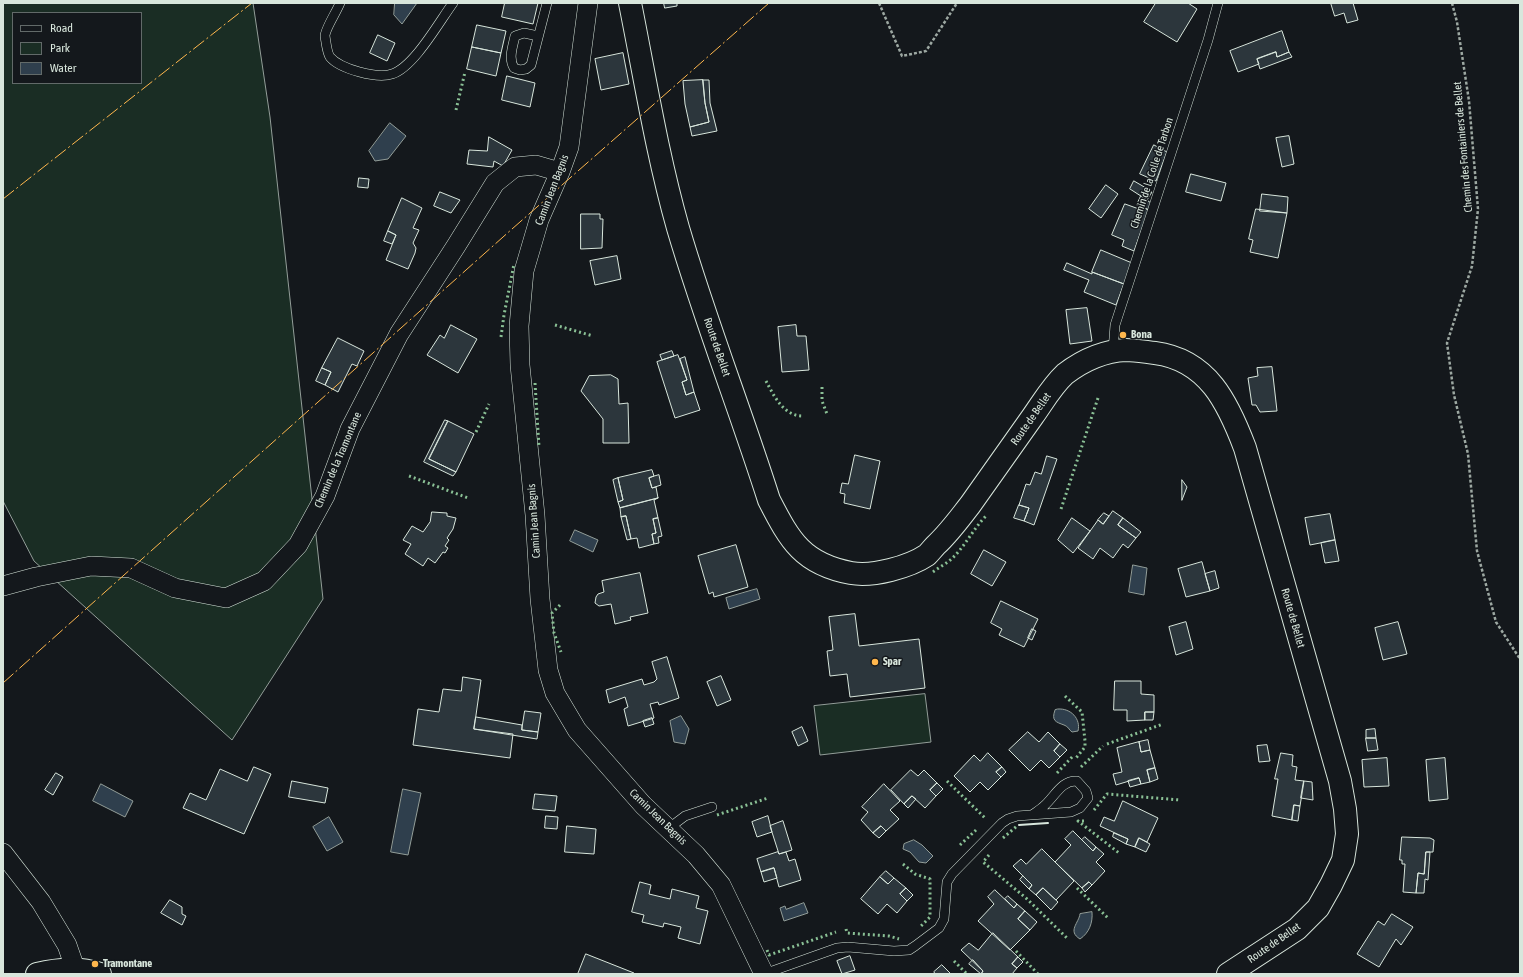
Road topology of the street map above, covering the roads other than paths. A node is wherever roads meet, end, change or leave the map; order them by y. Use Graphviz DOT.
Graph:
graph roads {
  1 [pos="340,3"];
  2 [pos="453,3"];
  3 [pos="547,3"];
  4 [pos="588,3"];
  5 [pos="630,3"];
  6 [pos="1218,3"];
  7 [pos="538,36"];
  8 [pos="560,172"];
  9 [pos="1113,352"];
  10 [pos="3,586"];
  11 [pos="712,806"];
  12 [pos="1032,815"];
  13 [pos="668,828"];
  14 [pos="3,853"];
  15 [pos="75,968"];
  16 [pos="37,974"];
  17 [pos="100,974"];
  18 [pos="764,974"];
  19 [pos="1228,974"];
  1 -- 2 [label="lane"];
  3 -- 7 [label="lane"];
  4 -- 8 [label="street, Camin Jean Bagnis"];
  5 -- 9 [label="main road, Route de Bellet"];
  6 -- 9 [label="lane, Chemin de la Colle de Tarbon"];
  8 -- 10 [label="street, Chemin de la Tramontane"];
  8 -- 13 [label="street, Camin Jean Bagnis"];
  9 -- 19 [label="main road, Route de Bellet"];
  11 -- 13 [label="lane"];
  12 -- 12 [label="lane"];
  12 -- 18 [label="lane"];
  13 -- 18 [label="street, Camin Jean Bagnis"];
  14 -- 15 [label="street"];
  15 -- 16 [label="main road"];
  15 -- 17 [label="main road"];
}
